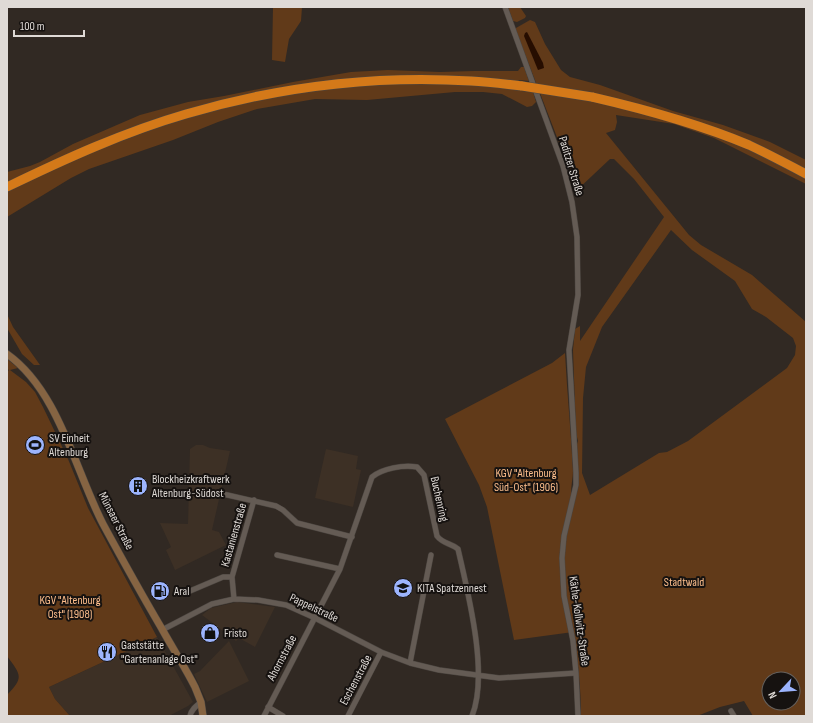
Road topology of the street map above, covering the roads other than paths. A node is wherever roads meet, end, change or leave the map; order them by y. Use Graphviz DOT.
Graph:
graph roads {
  1 [pos="505,7"];
  2 [pos="806,174"];
  3 [pos="7,187"];
  4 [pos="570,338"];
  5 [pos="7,354"];
  6 [pos="223,494"];
  7 [pos="254,500"];
  8 [pos="352,537"];
  9 [pos="277,555"];
  10 [pos="431,555"];
  11 [pos="340,569"];
  12 [pos="232,577"];
  13 [pos="190,591"];
  14 [pos="234,599"];
  15 [pos="315,618"];
  16 [pos="162,630"];
  17 [pos="381,652"];
  18 [pos="410,663"];
  19 [pos="576,673"];
  20 [pos="479,676"];
  21 [pos="201,702"];
  22 [pos="268,707"];
  23 [pos="190,716"];
  24 [pos="203,716"];
  25 [pos="264,716"];
  26 [pos="283,716"];
  27 [pos="348,716"];
  28 [pos="472,716"];
  29 [pos="578,716"];
  1 -- 4 [label="street, Paditzer Straße"];
  2 -- 3 [label="highway, bridge"];
  4 -- 19 [label="street, Käthe-Kollwitz-Straße"];
  5 -- 16 [label="street, Münsaer Straße"];
  6 -- 7 [label="street, Kastanienstraße"];
  7 -- 8 [label="street, Kastanienstraße"];
  7 -- 12 [label="street, Kastanienstraße"];
  8 -- 11 [label="street, Buchenring"];
  8 -- 20 [label="street, Buchenring"];
  9 -- 11 [label="street"];
  10 -- 18 [label="street"];
  11 -- 15 [label="street, Buchenring"];
  12 -- 13 [label="street"];
  12 -- 14 [label="street, Kastanienstraße"];
  14 -- 15 [label="street, Pappelstraße"];
  14 -- 16 [label="street, Pappelstraße"];
  15 -- 17 [label="street, Pappelstraße"];
  15 -- 22 [label="street, Ahornstraße"];
  16 -- 21 [label="street, Münsaer Straße"];
  17 -- 18 [label="street, Pappelstraße"];
  17 -- 27 [label="street, Eschenstraße"];
  18 -- 20 [label="street, Pappelstraße"];
  19 -- 20 [label="street, Pappelstraße"];
  19 -- 29 [label="street, Käthe-Kollwitz-Straße"];
  20 -- 28 [label="street"];
  21 -- 23 [label="street"];
  21 -- 24 [label="street, Münsaer Straße"];
  22 -- 25 [label="street, Ahornstraße"];
  22 -- 26 [label="street"];
}
